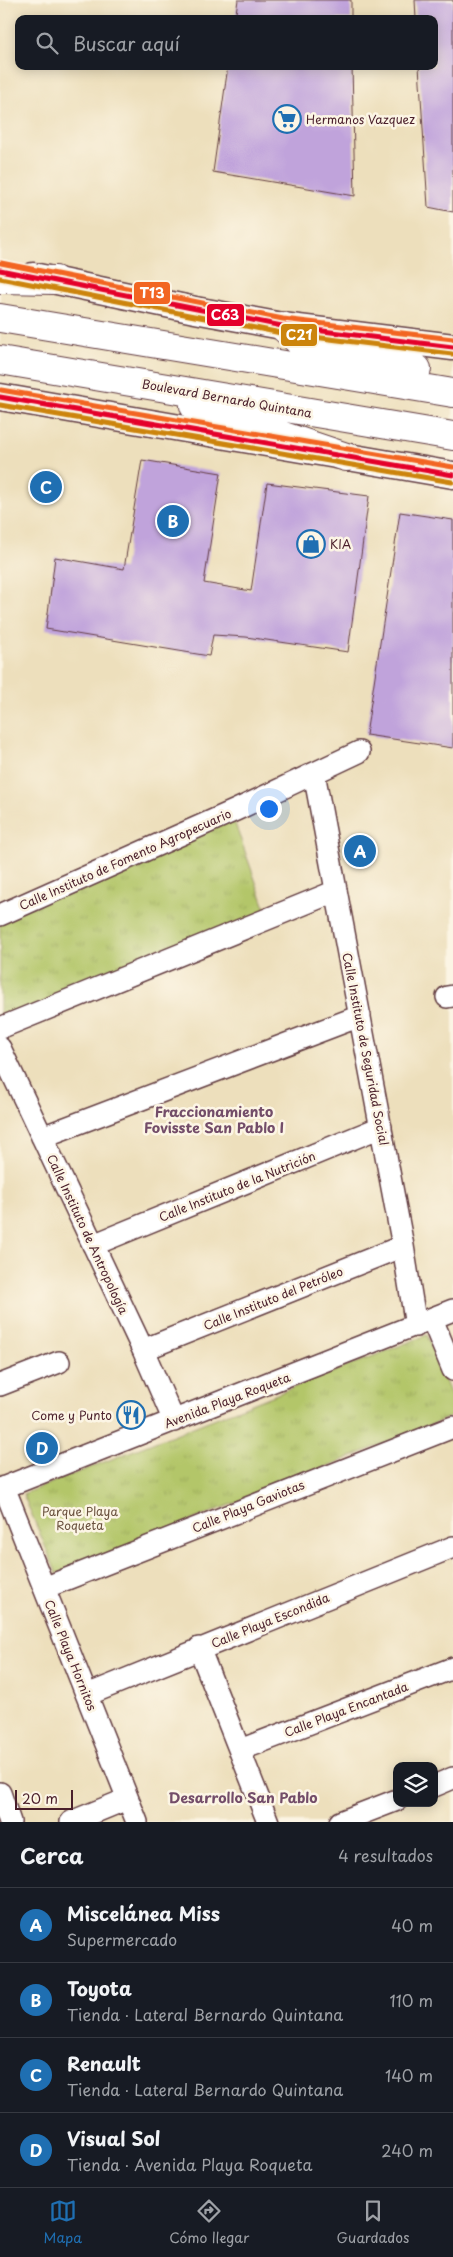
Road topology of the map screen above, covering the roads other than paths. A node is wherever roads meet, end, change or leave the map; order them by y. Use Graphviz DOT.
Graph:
graph roads {
  1 [pos="0,270"];
  2 [pos="0,279"];
  3 [pos="54,280"];
  4 [pos="0,318"];
  5 [pos="282,326"];
  6 [pos="453,347"];
  7 [pos="0,360"];
  8 [pos="453,377"];
  9 [pos="112,379"];
  10 [pos="453,393"];
  11 [pos="0,398"];
  12 [pos="453,436"];
  13 [pos="346,457"];
  14 [pos="453,475"];
  15 [pos="359,752"];
  16 [pos="314,773"];
  17 [pos="336,891"];
  18 [pos="0,915"];
  19 [pos="360,1016"];
  20 [pos="0,1028"];
  21 [pos="0,1048"];
  22 [pos="381,1127"];
  23 [pos="42,1137"];
  24 [pos="93,1245"];
  25 [pos="404,1246"];
  26 [pos="453,1310"];
  27 [pos="424,1323"];
  28 [pos="143,1350"];
  29 [pos="59,1362"];
  30 [pos="453,1370"];
  31 [pos="0,1386"];
  32 [pos="174,1421"];
  33 [pos="453,1427"];
  34 [pos="2,1488"];
  35 [pos="453,1547"];
  36 [pos="44,1588"];
  37 [pos="199,1648"];
  38 [pos="453,1668"];
  39 [pos="87,1695"];
  40 [pos="240,1750"];
  41 [pos="453,1778"];
  42 [pos="438,1784"];
  43 [pos="0,1793"];
  44 [pos="127,1799"];
  45 [pos="393,1802"];
  46 [pos="10,1822"];
  47 [pos="70,1822"];
  48 [pos="137,1822"];
  49 [pos="268,1822"];
  50 [pos="340,1822"];
  1 -- 3 [label="street"];
  2 -- 3 [label="main road"];
  3 -- 5 [label="street"];
  4 -- 10 [label="main road"];
  5 -- 6 [label="street"];
  5 -- 8 [label="main road"];
  7 -- 9 [label="main road, Boulevard Bernardo Quintana"];
  9 -- 12 [label="main road, Boulevard Bernardo Quintana"];
  9 -- 13 [label="main road"];
  11 -- 13 [label="street"];
  13 -- 14 [label="street"];
  15 -- 16 [label="street, Calle Instituto de Fomento Agropecuario"];
  16 -- 17 [label="street, Calle Instituto de Seguridad Social"];
  16 -- 18 [label="street, Calle Instituto de Fomento Agropecuario"];
  17 -- 19 [label="street, Calle Instituto de Seguridad Social"];
  17 -- 20 [label="street"];
  19 -- 22 [label="street, Calle Instituto de Seguridad Social"];
  19 -- 23 [label="street"];
  21 -- 23 [label="street, Calle Instituto de Antropología"];
  22 -- 24 [label="street, Calle Instituto de la Nutrición"];
  22 -- 25 [label="street, Calle Instituto de Seguridad Social"];
  23 -- 24 [label="street, Calle Instituto de Antropología"];
  24 -- 28 [label="street, Calle Instituto de Antropología"];
  25 -- 27 [label="street, Calle Instituto de Seguridad Social"];
  25 -- 28 [label="street, Calle Instituto del Petróleo"];
  26 -- 27 [label="street, Avenida Playa Roqueta"];
  27 -- 30 [label="street, Calle Instituto de Seguridad Social"];
  27 -- 32 [label="street, Avenida Playa Roqueta"];
  28 -- 32 [label="street, Calle Instituto de Antropología"];
  29 -- 31 [label="street"];
  32 -- 34 [label="street, Avenida Playa Roqueta"];
  33 -- 36 [label="street, Calle Playa Gaviotas"];
  34 -- 36 [label="street, Calle Playa Hornitos"];
  35 -- 37 [label="street, Calle Playa Escondida"];
  36 -- 39 [label="street, Calle Playa Hornitos"];
  37 -- 39 [label="street, Calle Playa Escondida"];
  37 -- 40 [label="street"];
  38 -- 40 [label="street, Calle Playa Encantada"];
  39 -- 44 [label="street, Calle Playa Hornitos"];
  40 -- 49 [label="street"];
  41 -- 42 [label="street"];
  43 -- 46 [label="street"];
  44 -- 47 [label="street"];
  44 -- 48 [label="street, Calle Playa Hornitos"];
  45 -- 50 [label="street"];
}
